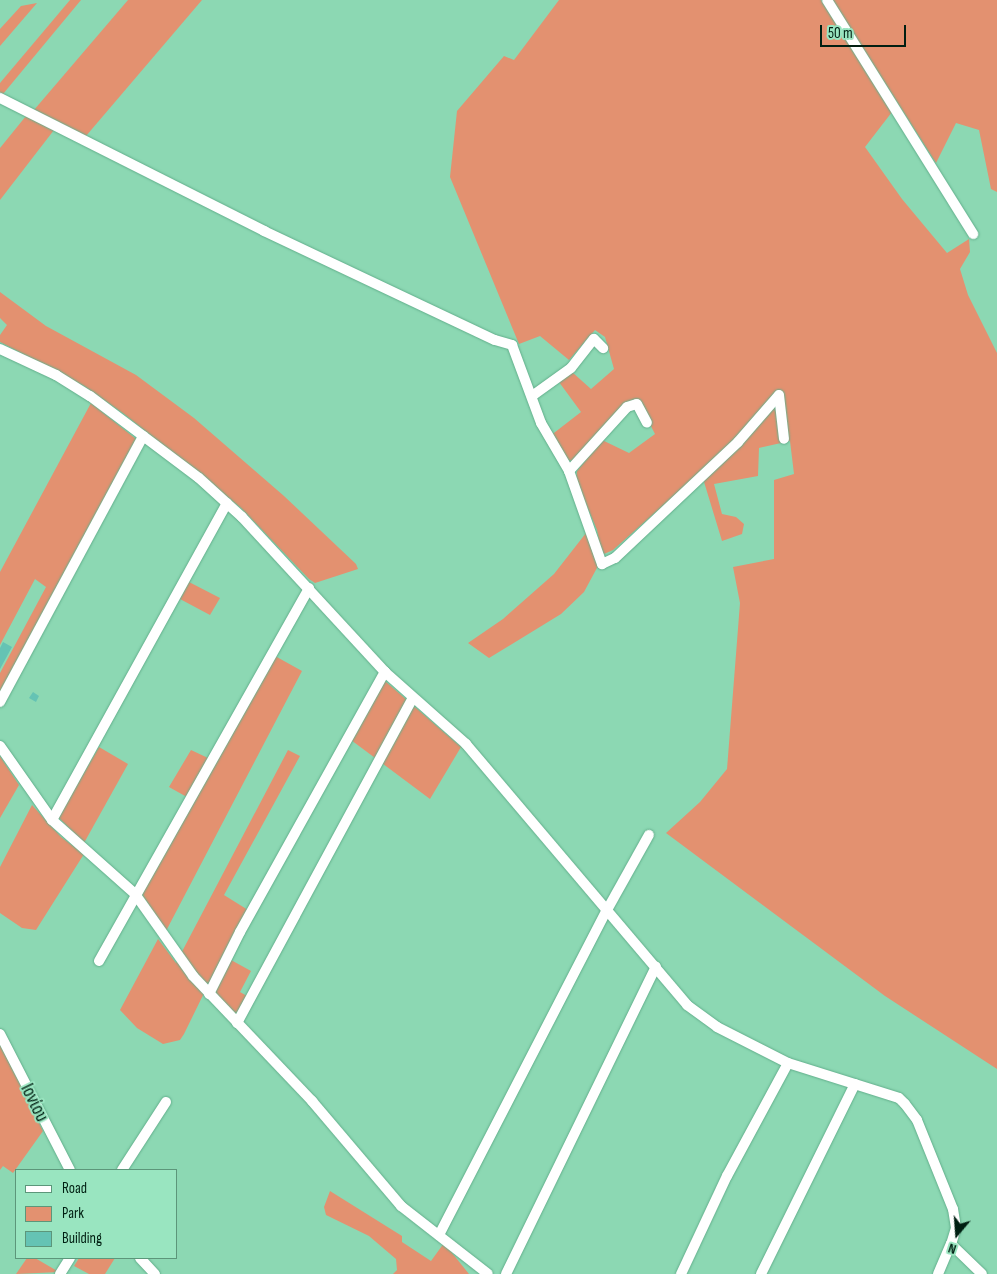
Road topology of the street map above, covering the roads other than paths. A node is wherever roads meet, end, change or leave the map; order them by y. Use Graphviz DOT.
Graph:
graph roads {
  1 [pos="827,0"];
  2 [pos="0,98"];
  3 [pos="973,234"];
  4 [pos="603,348"];
  5 [pos="0,349"];
  6 [pos="532,396"];
  7 [pos="647,423"];
  8 [pos="144,436"];
  9 [pos="784,439"];
  10 [pos="569,471"];
  11 [pos="227,503"];
  12 [pos="309,588"];
  13 [pos="384,672"];
  14 [pos="412,699"];
  15 [pos="0,702"];
  16 [pos="0,746"];
  17 [pos="52,820"];
  18 [pos="649,836"];
  19 [pos="135,894"];
  20 [pos="607,910"];
  21 [pos="99,961"];
  22 [pos="656,968"];
  23 [pos="209,994"];
  24 [pos="237,1023"];
  25 [pos="0,1034"];
  26 [pos="788,1062"];
  27 [pos="855,1084"];
  28 [pos="166,1102"];
  29 [pos="69,1169"];
  30 [pos="123,1169"];
  31 [pos="439,1235"];
  32 [pos="951,1244"];
  33 [pos="69,1259"];
  34 [pos="141,1259"];
  35 [pos="60,1274"];
  36 [pos="155,1274"];
  37 [pos="488,1274"];
  38 [pos="506,1274"];
  39 [pos="681,1274"];
  40 [pos="761,1274"];
  41 [pos="938,1274"];
  42 [pos="982,1274"];
  1 -- 3 [label="street"];
  2 -- 6 [label="street"];
  4 -- 6 [label="street"];
  5 -- 8 [label="street"];
  6 -- 10 [label="street"];
  7 -- 10 [label="street"];
  8 -- 11 [label="street"];
  8 -- 15 [label="street"];
  9 -- 10 [label="street"];
  11 -- 12 [label="street"];
  11 -- 17 [label="street"];
  12 -- 13 [label="street"];
  12 -- 19 [label="street"];
  13 -- 14 [label="street"];
  13 -- 23 [label="street"];
  14 -- 20 [label="street"];
  14 -- 24 [label="street"];
  16 -- 17 [label="street"];
  17 -- 19 [label="street"];
  18 -- 20 [label="street"];
  19 -- 21 [label="street"];
  19 -- 23 [label="street"];
  20 -- 22 [label="street"];
  20 -- 31 [label="street"];
  22 -- 26 [label="street"];
  22 -- 38 [label="street"];
  23 -- 24 [label="street"];
  24 -- 31 [label="street"];
  25 -- 29 [label="street, Ιονίου"];
  26 -- 27 [label="street"];
  26 -- 39 [label="street"];
  27 -- 32 [label="street"];
  27 -- 40 [label="street"];
  28 -- 30 [label="street"];
  31 -- 37 [label="street"];
  32 -- 41 [label="street"];
  32 -- 42 [label="street"];
  33 -- 35 [label="street"];
  34 -- 36 [label="street"];
}
